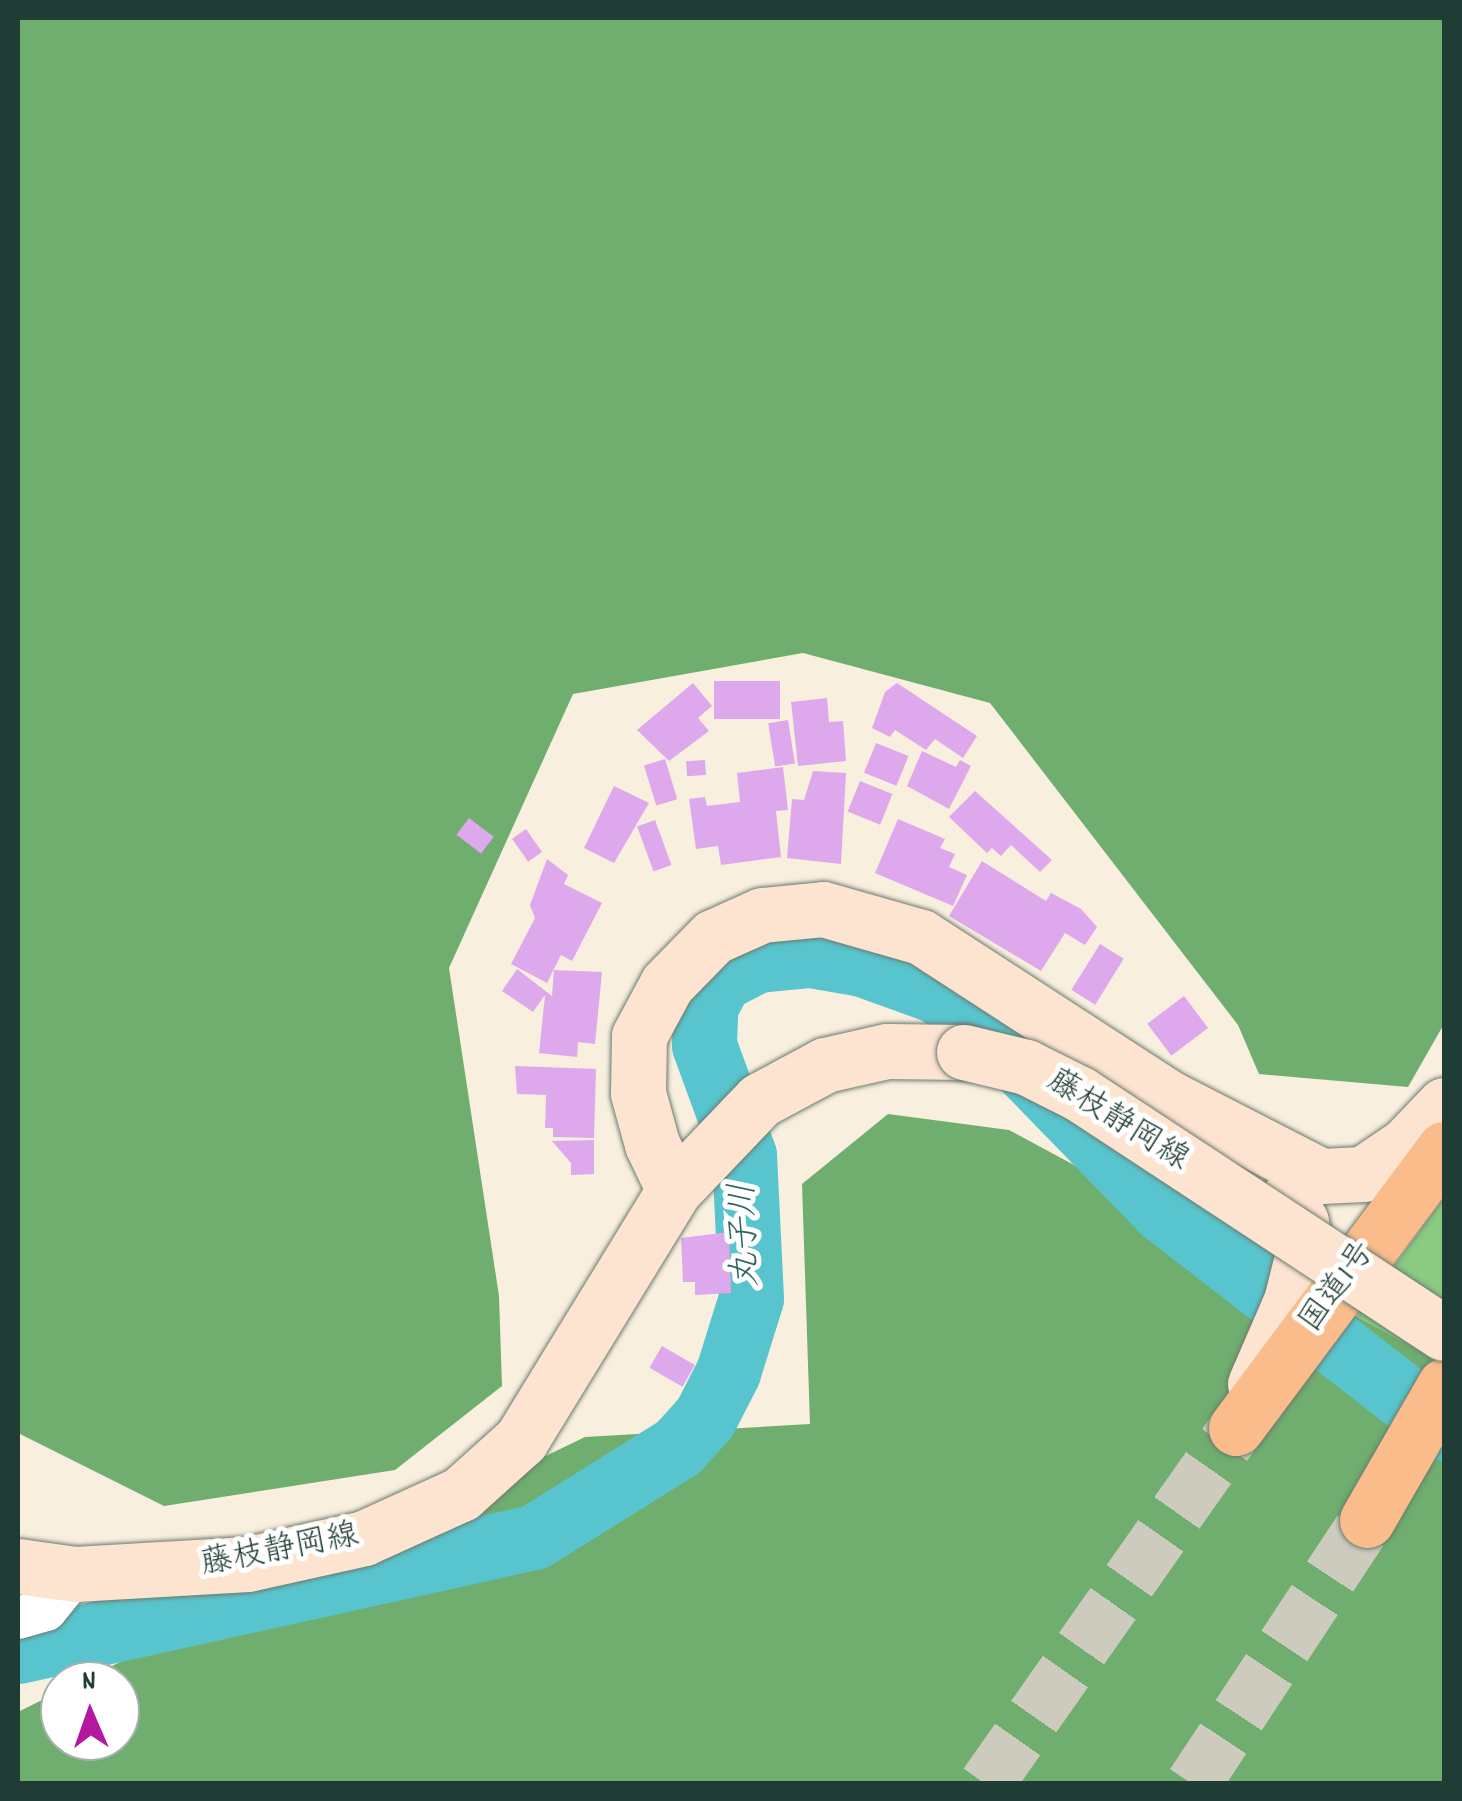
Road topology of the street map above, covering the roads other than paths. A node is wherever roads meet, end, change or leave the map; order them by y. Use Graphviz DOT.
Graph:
graph roads {
  1 [pos="1167,1097"];
  2 [pos="1444,1105"];
  3 [pos="1444,1150"];
  4 [pos="688,1174"];
  5 [pos="1444,1333"];
  6 [pos="1444,1386"];
  7 [pos="1236,1428"];
  8 [pos="1367,1520"];
  9 [pos="18,1566"];
  10 [pos="75,1574"];
  11 [pos="18,1618"];
  1 -- 2 [label="main road"];
  1 -- 4 [label="main road, 藤枝静岡線"];
  1 -- 7 [label="main road"];
  3 -- 7 [label="highway, 国道1号"];
  4 -- 5 [label="main road, 藤枝静岡線, bridge"];
  4 -- 10 [label="main road, 藤枝静岡線"];
  6 -- 8 [label="highway"];
  9 -- 10 [label="main road, 藤枝静岡線"];
  10 -- 11 [label="street"];
}
